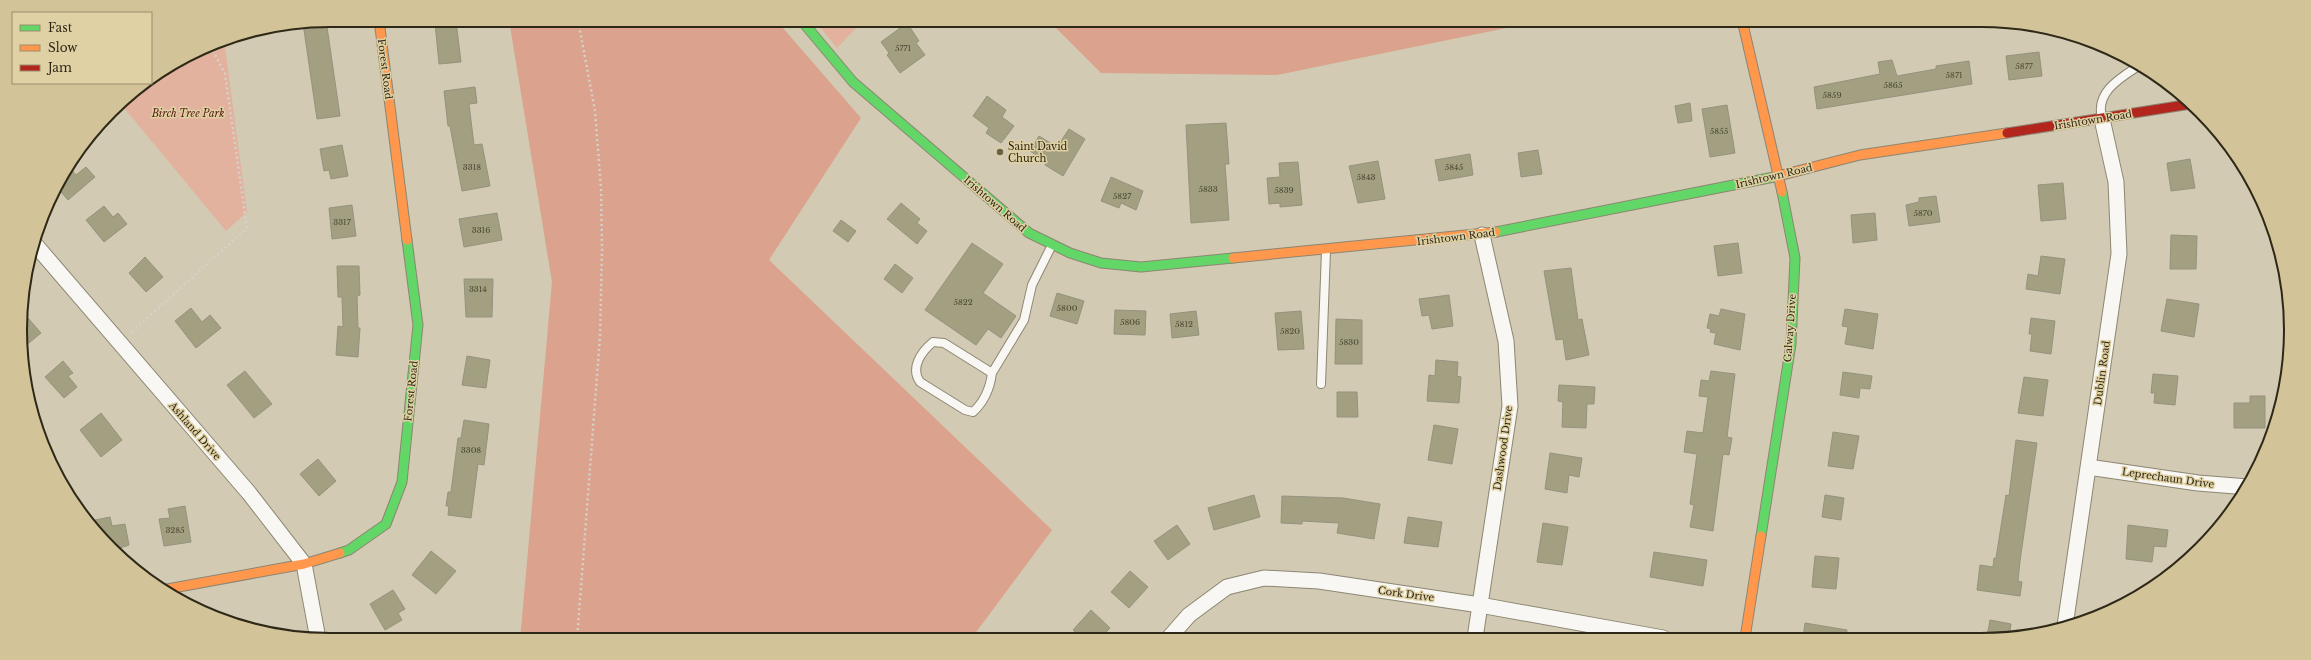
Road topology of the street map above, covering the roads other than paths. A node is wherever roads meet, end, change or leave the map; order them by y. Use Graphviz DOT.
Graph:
graph roads {
  1 [pos="379,27"];
  2 [pos="807,27"];
  3 [pos="1744,27"];
  4 [pos="2134,69"];
  5 [pos="2184,105"];
  6 [pos="2102,119"];
  7 [pos="1778,176"];
  8 [pos="1482,236"];
  9 [pos="1052,244"];
  10 [pos="38,248"];
  11 [pos="1326,250"];
  12 [pos="992,373"];
  13 [pos="1321,384"];
  14 [pos="2088,467"];
  15 [pos="2240,486"];
  16 [pos="304,564"];
  17 [pos="172,588"];
  18 [pos="1480,605"];
  19 [pos="2066,621"];
  20 [pos="317,632"];
  21 [pos="1173,633"];
  22 [pos="1476,633"];
  23 [pos="1635,633"];
  24 [pos="1746,633"];
  1 -- 16 [label="street, Forest Road"];
  2 -- 9 [label="street, Irishtown Road"];
  3 -- 7 [label="street, Galway Drive"];
  4 -- 6 [label="lane"];
  5 -- 6 [label="street, Irishtown Road"];
  6 -- 7 [label="street, Irishtown Road"];
  6 -- 14 [label="street, Dublin Road"];
  7 -- 8 [label="street, Irishtown Road"];
  7 -- 24 [label="street, Galway Drive"];
  8 -- 11 [label="street, Irishtown Road"];
  8 -- 18 [label="street, Dashwood Drive"];
  9 -- 11 [label="street, Irishtown Road"];
  9 -- 12 [label="lane"];
  10 -- 16 [label="street, Ashland Drive"];
  11 -- 13 [label="lane"];
  12 -- 12 [label="lane"];
  14 -- 15 [label="street, Leprechaun Drive"];
  14 -- 19 [label="street, Dublin Road"];
  16 -- 17 [label="street, Forest Road"];
  16 -- 20 [label="street, Ashland Drive"];
  18 -- 21 [label="street, Cork Drive"];
  18 -- 22 [label="street, Dashwood Drive"];
  18 -- 23 [label="street, Cork Drive"];
}
